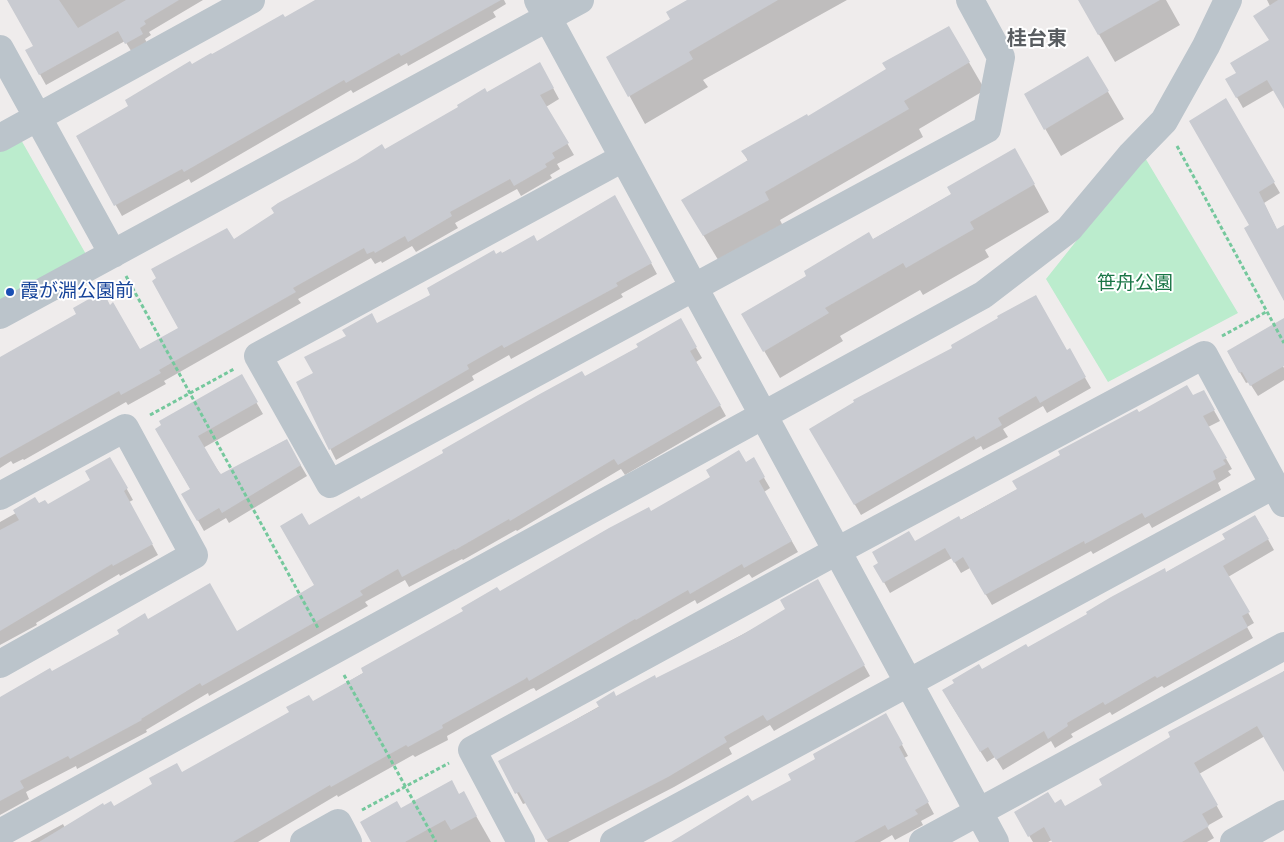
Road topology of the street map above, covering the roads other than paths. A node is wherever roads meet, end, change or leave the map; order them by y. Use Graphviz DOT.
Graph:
graph roads {
  1 [pos="251,0"];
  2 [pos="580,0"];
  3 [pos="970,0"];
  4 [pos="1228,0"];
  5 [pos="542,9"];
  6 [pos="0,49"];
  7 [pos="38,117"];
  8 [pos="0,138"];
  9 [pos="623,158"];
  10 [pos="113,254"];
  11 [pos="693,287"];
  12 [pos="0,315"];
  13 [pos="764,416"];
  14 [pos="1279,494"];
  15 [pos="0,496"];
  16 [pos="836,551"];
  17 [pos="1284,646"];
  18 [pos="0,664"];
  19 [pos="908,683"];
  20 [pos="978,811"];
  21 [pos="1284,814"];
  22 [pos="0,833"];
  23 [pos="343,833"];
  24 [pos="304,842"];
  25 [pos="521,842"];
  26 [pos="614,842"];
  27 [pos="922,842"];
  28 [pos="995,842"];
  29 [pos="1234,842"];
  1 -- 7 [label="street"];
  2 -- 5 [label="street"];
  3 -- 11 [label="street"];
  4 -- 13 [label="street"];
  5 -- 9 [label="street"];
  5 -- 10 [label="street"];
  6 -- 7 [label="street"];
  7 -- 8 [label="street"];
  7 -- 10 [label="street"];
  9 -- 11 [label="street"];
  9 -- 11 [label="street"];
  10 -- 12 [label="street"];
  11 -- 13 [label="street"];
  13 -- 16 [label="street"];
  13 -- 22 [label="street"];
  14 -- 16 [label="street"];
  14 -- 19 [label="street"];
  15 -- 18 [label="street"];
  16 -- 19 [label="street"];
  16 -- 25 [label="street"];
  17 -- 20 [label="street"];
  19 -- 20 [label="street"];
  19 -- 26 [label="street"];
  20 -- 27 [label="street"];
  20 -- 28 [label="street"];
  21 -- 29 [label="street"];
  23 -- 24 [label="street"];
}
